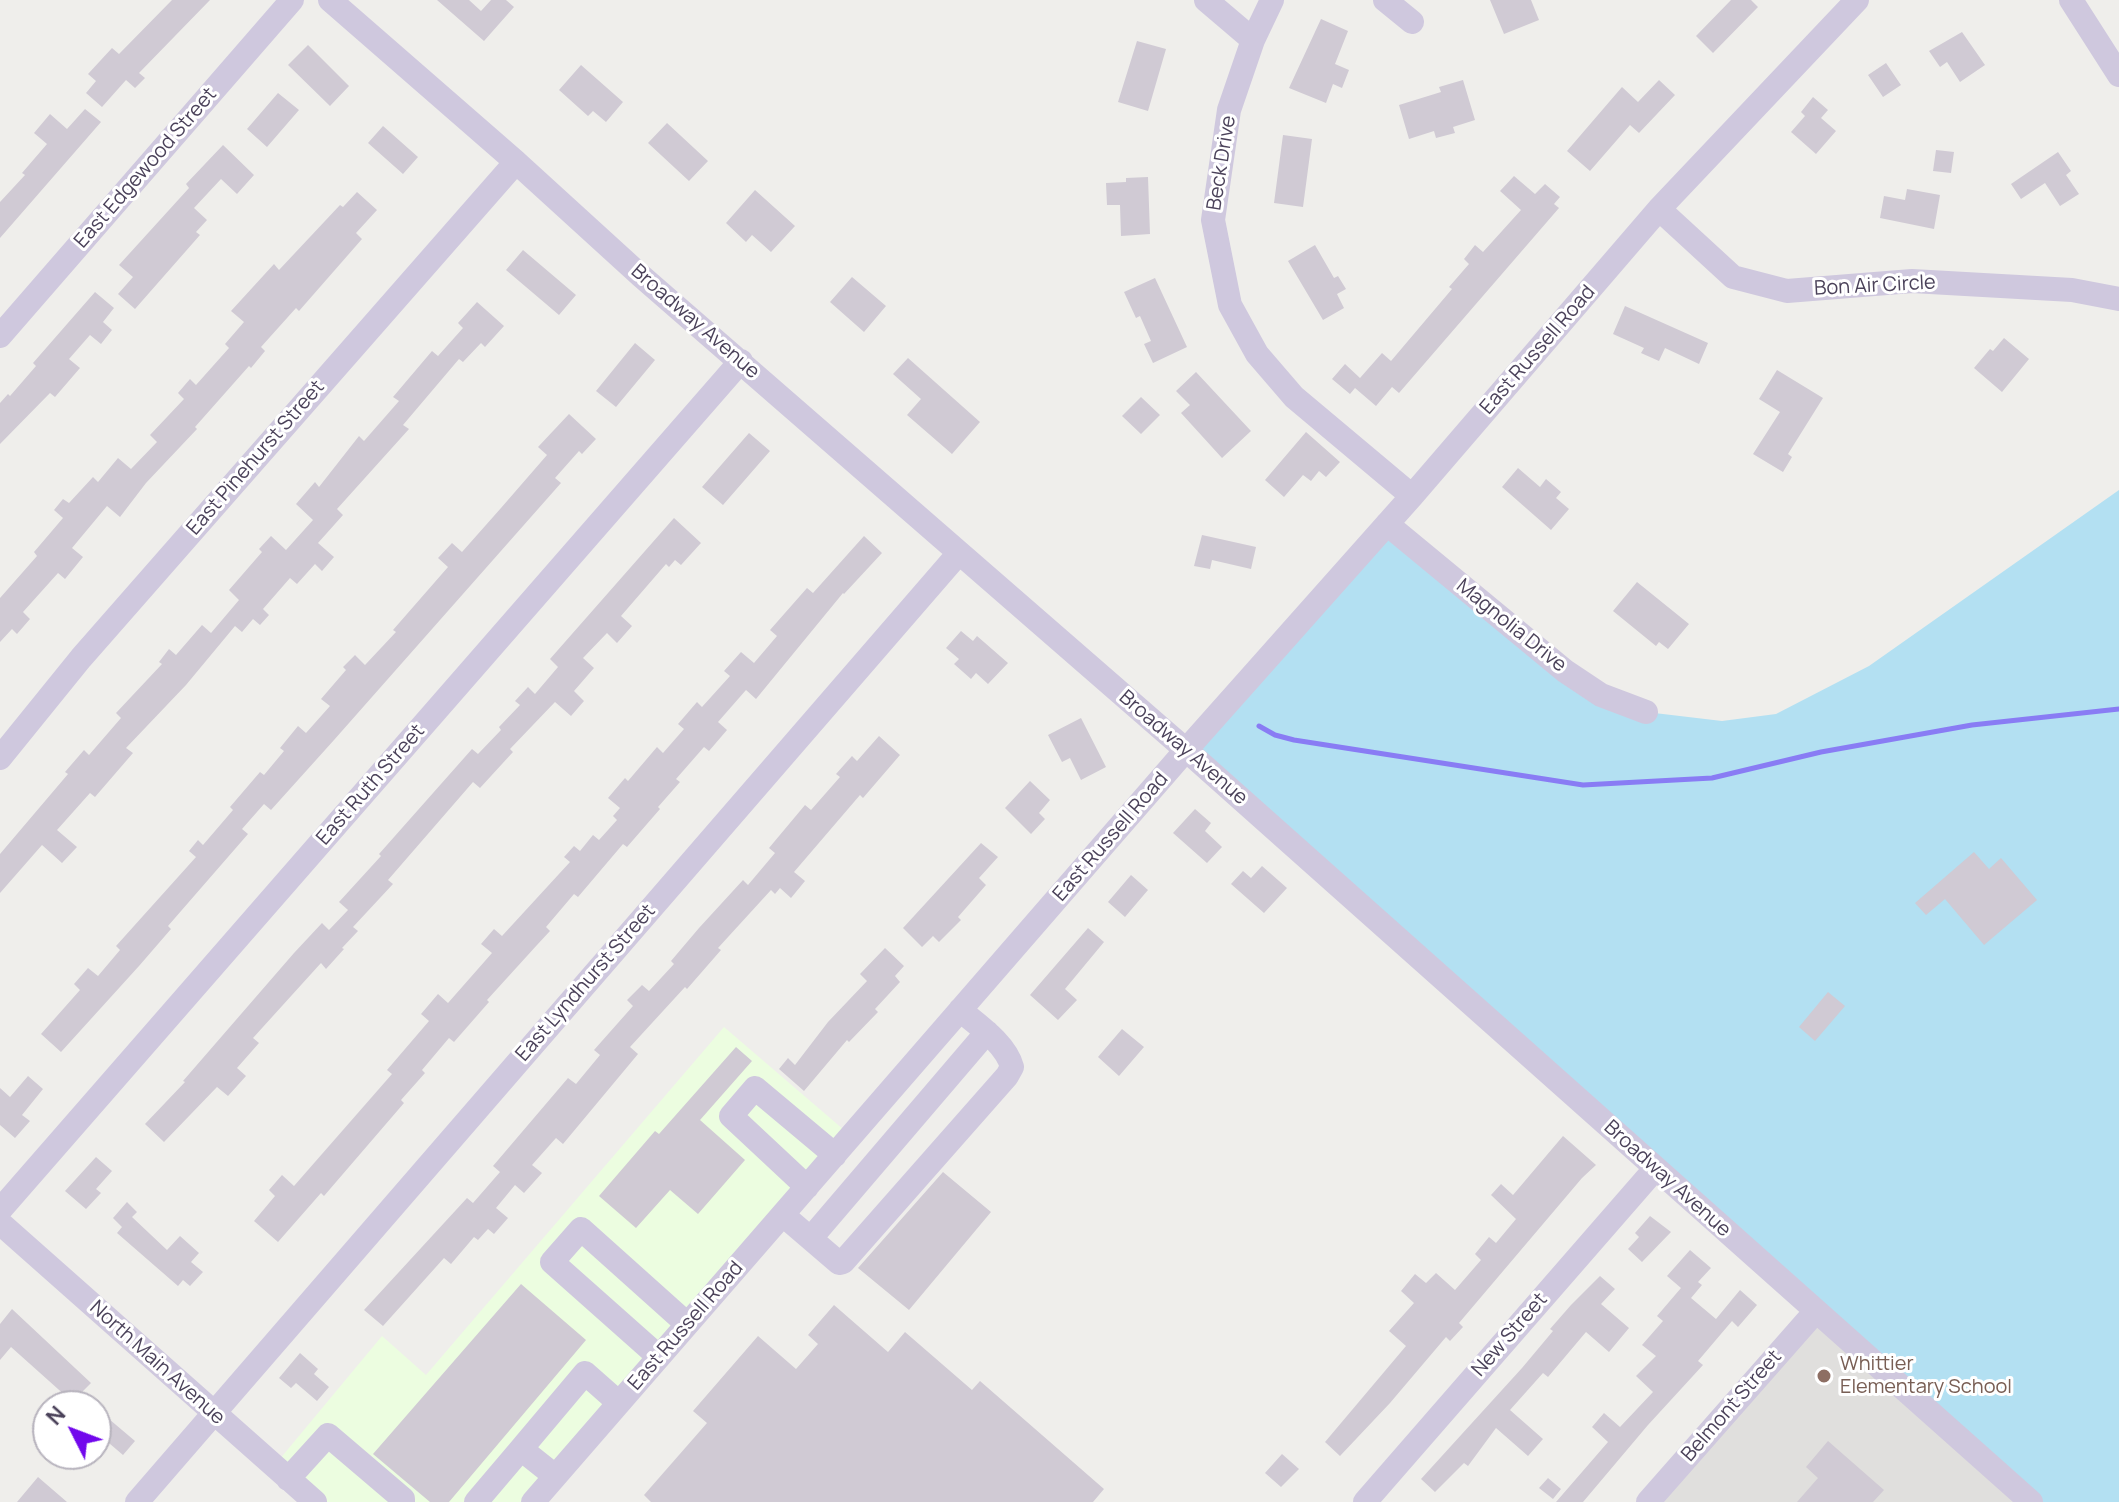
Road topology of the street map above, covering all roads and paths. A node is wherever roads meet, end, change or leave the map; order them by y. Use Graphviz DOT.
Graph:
graph roads {
  1 [pos="292,0"];
  2 [pos="330,0"];
  3 [pos="1206,0"];
  4 [pos="1272,0"];
  5 [pos="1385,0"];
  6 [pos="1857,0"];
  7 [pos="2071,0"];
  8 [pos="1412,22"];
  9 [pos="1253,40"];
  10 [pos="2119,75"];
  11 [pos="516,162"];
  12 [pos="1659,209"];
  13 [pos="2119,299"];
  14 [pos="0,336"];
  15 [pos="741,361"];
  16 [pos="1412,496"];
  17 [pos="1387,524"];
  18 [pos="959,553"];
  19 [pos="1646,712"];
  20 [pos="1186,750"];
  21 [pos="0,758"];
  22 [pos="960,1010"];
  23 [pos="987,1032"];
  24 [pos="835,1155"];
  25 [pos="1655,1169"];
  26 [pos="807,1187"];
  27 [pos="0,1210"];
  28 [pos="783,1215"];
  29 [pos="0,1223"];
  30 [pos="811,1238"];
  31 [pos="1816,1311"];
  32 [pos="687,1324"];
  33 [pos="659,1357"];
  34 [pos="619,1403"];
  35 [pos="213,1412"];
  36 [pos="521,1449"];
  37 [pos="555,1476"];
  38 [pos="288,1479"];
  39 [pos="137,1502"];
  40 [pos="315,1502"];
  41 [pos="403,1502"];
  42 [pos="476,1502"];
  43 [pos="533,1502"];
  44 [pos="1365,1502"];
  45 [pos="1648,1502"];
  46 [pos="2031,1502"];
  1 -- 14 [label="street, East Edgewood Street"];
  2 -- 11 [label="street, Broadway Avenue"];
  3 -- 9 [label="street"];
  4 -- 9 [label="street, Beck Drive"];
  5 -- 8 [label="street"];
  6 -- 12 [label="street, East Russell Road"];
  7 -- 10 [label="street"];
  9 -- 16 [label="street, Beck Drive"];
  11 -- 15 [label="street, Broadway Avenue"];
  11 -- 21 [label="street, East Pinehurst Street"];
  12 -- 13 [label="street, Bon Air Circle"];
  12 -- 16 [label="street, East Russell Road"];
  15 -- 18 [label="street, Broadway Avenue"];
  15 -- 27 [label="street, East Ruth Street"];
  16 -- 17 [label="street, East Russell Road"];
  17 -- 19 [label="street, Magnolia Drive"];
  17 -- 20 [label="street, East Russell Road"];
  18 -- 20 [label="street, Broadway Avenue"];
  18 -- 35 [label="street, East Lyndhurst Street"];
  20 -- 22 [label="street, East Russell Road"];
  20 -- 25 [label="street, Broadway Avenue"];
  22 -- 23 [label="street"];
  22 -- 24 [label="street, East Russell Road"];
  23 -- 30 [label="street"];
  23 -- 30 [label="street"];
  24 -- 26 [label="street, East Russell Road"];
  24 -- 26 [label="street"];
  25 -- 31 [label="street, Broadway Avenue"];
  25 -- 44 [label="street, New Street"];
  26 -- 28 [label="street, East Russell Road"];
  28 -- 30 [label="street"];
  28 -- 32 [label="street, East Russell Road"];
  29 -- 35 [label="street, North Main Avenue"];
  31 -- 45 [label="street, Belmont Street"];
  31 -- 46 [label="street, Broadway Avenue"];
  32 -- 33 [label="street, East Russell Road"];
  32 -- 33 [label="street"];
  33 -- 34 [label="street, East Russell Road"];
  34 -- 36 [label="street"];
  34 -- 37 [label="street, East Russell Road"];
  35 -- 38 [label="street, North Main Avenue"];
  35 -- 39 [label="street, East Lyndhurst Street"];
  36 -- 37 [label="street"];
  36 -- 42 [label="street"];
  37 -- 43 [label="street, East Russell Road"];
  38 -- 40 [label="street, North Main Avenue"];
  38 -- 41 [label="street"];
}
